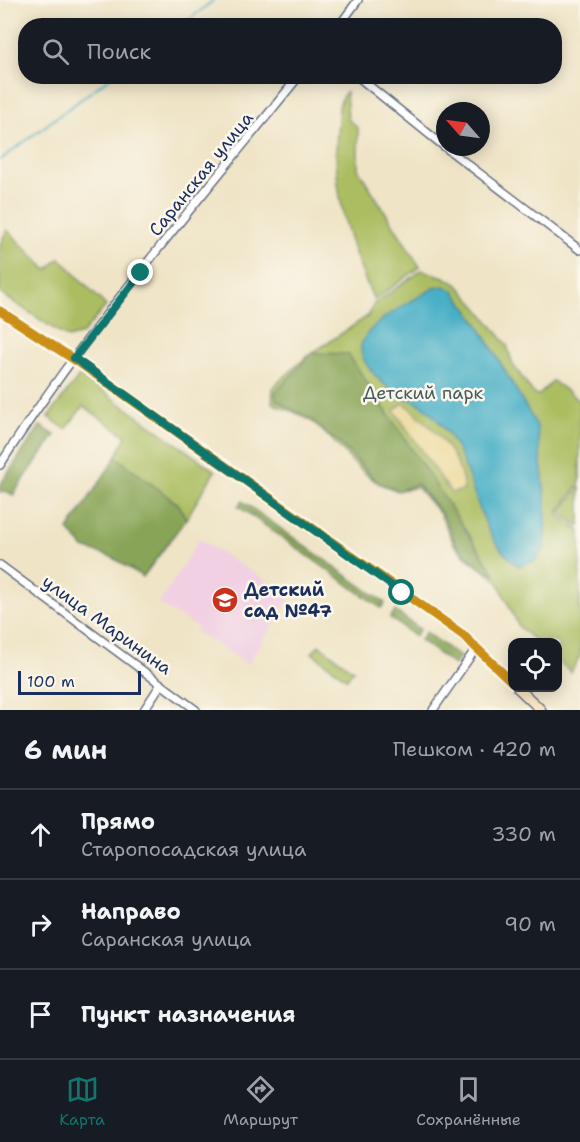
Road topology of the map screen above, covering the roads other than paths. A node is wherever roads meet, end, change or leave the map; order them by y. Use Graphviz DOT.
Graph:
graph roads {
  1 [pos="358,0"];
  2 [pos="345,18"];
  3 [pos="292,84"];
  4 [pos="367,84"];
  5 [pos="436,140"];
  6 [pos="457,156"];
  7 [pos="580,250"];
  8 [pos="0,311"];
  9 [pos="74,358"];
  10 [pos="0,465"];
  11 [pos="0,565"];
  12 [pos="477,647"];
  13 [pos="508,677"];
  14 [pos="161,684"];
  15 [pos="523,692"];
  16 [pos="144,710"];
  17 [pos="196,710"];
  18 [pos="433,710"];
  19 [pos="541,710"];
  1 -- 2 [label="street"];
  3 -- 9 [label="street, Саранская улица"];
  4 -- 5 [label="street"];
  6 -- 7 [label="street"];
  8 -- 9 [label="main road"];
  9 -- 10 [label="street, Саранская улица"];
  9 -- 12 [label="main road"];
  11 -- 14 [label="street, улица Маринина"];
  12 -- 13 [label="main road"];
  12 -- 18 [label="street"];
  14 -- 16 [label="street"];
  14 -- 17 [label="street, улица Маринина"];
  15 -- 19 [label="main road"];
}
